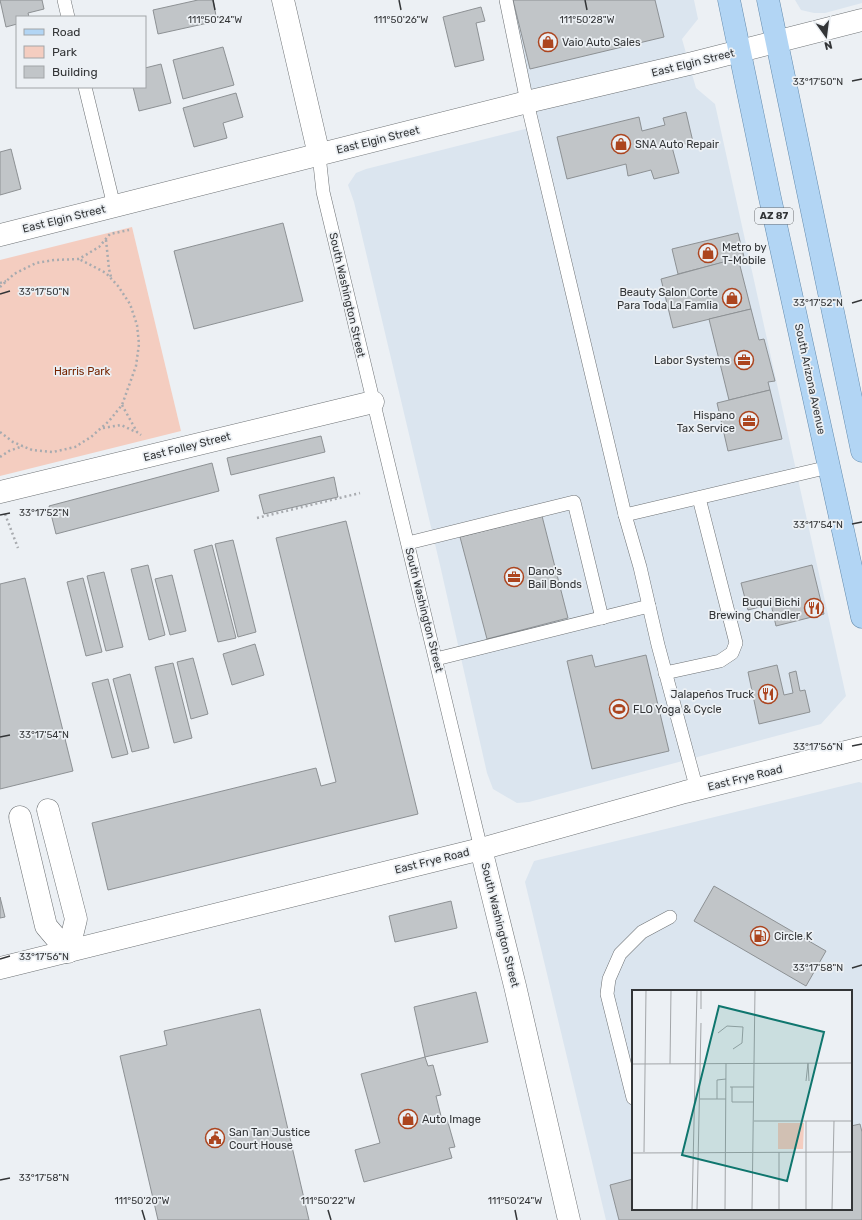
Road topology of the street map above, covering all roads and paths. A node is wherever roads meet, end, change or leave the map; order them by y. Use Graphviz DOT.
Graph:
graph roads {
  1 [pos="64,0"];
  2 [pos="283,0"];
  3 [pos="506,0"];
  4 [pos="729,0"];
  5 [pos="768,0"];
  6 [pos="68,16"];
  7 [pos="862,20"];
  8 [pos="777,41"];
  9 [pos="748,49"];
  10 [pos="85,88"];
  11 [pos="527,102"];
  12 [pos="319,155"];
  13 [pos="114,206"];
  14 [pos="129,230"];
  15 [pos="0,235"];
  16 [pos="106,240"];
  17 [pos="79,259"];
  18 [pos="111,279"];
  19 [pos="7,281"];
  20 [pos="0,283"];
  21 [pos="0,287"];
  22 [pos="373,402"];
  23 [pos="122,405"];
  24 [pos="102,428"];
  25 [pos="0,432"];
  26 [pos="137,432"];
  27 [pos="142,436"];
  28 [pos="23,446"];
  29 [pos="862,451"];
  30 [pos="0,457"];
  31 [pos="829,467"];
  32 [pos="360,493"];
  33 [pos="699,498"];
  34 [pos="2,502"];
  35 [pos="625,515"];
  36 [pos="257,518"];
  37 [pos="854,534"];
  38 [pos="408,543"];
  39 [pos="18,548"];
  40 [pos="649,606"];
  41 [pos="862,615"];
  42 [pos="602,618"];
  43 [pos="436,659"];
  44 [pos="665,674"];
  45 [pos="862,748"];
  46 [pos="697,790"];
  47 [pos="48,810"];
  48 [pos="20,817"];
  49 [pos="481,849"];
  50 [pos="670,917"];
  51 [pos="68,952"];
  52 [pos="0,968"];
  53 [pos="632,1094"];
  54 [pos="569,1220"];
  1 -- 6 [label="lane"];
  2 -- 12 [label="street, South Washington Street"];
  3 -- 11 [label="lane"];
  4 -- 9 [label="main road, South Arizona Avenue / AZ 87"];
  5 -- 8 [label="main road"];
  7 -- 8 [label="street, East Elgin Street"];
  8 -- 9 [label="street, East Elgin Street"];
  8 -- 29 [label="main road"];
  9 -- 11 [label="street, East Elgin Street"];
  9 -- 31 [label="main road, South Arizona Avenue / AZ 87"];
  10 -- 13 [label="lane"];
  11 -- 12 [label="street, East Elgin Street"];
  11 -- 35 [label="lane"];
  12 -- 13 [label="street, East Elgin Street"];
  12 -- 22 [label="lane, South Washington Street"];
  13 -- 15 [label="street, East Elgin Street"];
  14 -- 16 [label="path"];
  16 -- 17 [label="path"];
  16 -- 18 [label="path"];
  17 -- 18 [label="path"];
  17 -- 19 [label="path"];
  18 -- 23 [label="path"];
  19 -- 20 [label="path"];
  19 -- 21 [label="path"];
  22 -- 34 [label="street, East Folley Street"];
  22 -- 38 [label="lane, South Washington Street"];
  23 -- 24 [label="path"];
  23 -- 26 [label="path"];
  24 -- 26 [label="path"];
  24 -- 28 [label="path"];
  25 -- 28 [label="path"];
  26 -- 27 [label="path"];
  28 -- 30 [label="path"];
  31 -- 33 [label="lane"];
  31 -- 37 [label="main road, South Arizona Avenue / AZ 87"];
  32 -- 36 [label="path"];
  33 -- 35 [label="lane"];
  33 -- 44 [label="lane"];
  34 -- 39 [label="path"];
  35 -- 40 [label="lane"];
  37 -- 41 [label="main road, South Arizona Avenue / AZ 87"];
  38 -- 42 [label="lane"];
  38 -- 43 [label="lane, South Washington Street"];
  40 -- 42 [label="lane"];
  40 -- 44 [label="lane"];
  42 -- 43 [label="lane"];
  43 -- 49 [label="lane, South Washington Street"];
  44 -- 46 [label="lane"];
  45 -- 46 [label="street, East Frye Road"];
  46 -- 49 [label="street, East Frye Road"];
  47 -- 51 [label="street"];
  48 -- 51 [label="street"];
  49 -- 51 [label="street, East Frye Road"];
  49 -- 54 [label="street, South Washington Street"];
  50 -- 53 [label="lane"];
  51 -- 52 [label="street, East Frye Road"];
}
